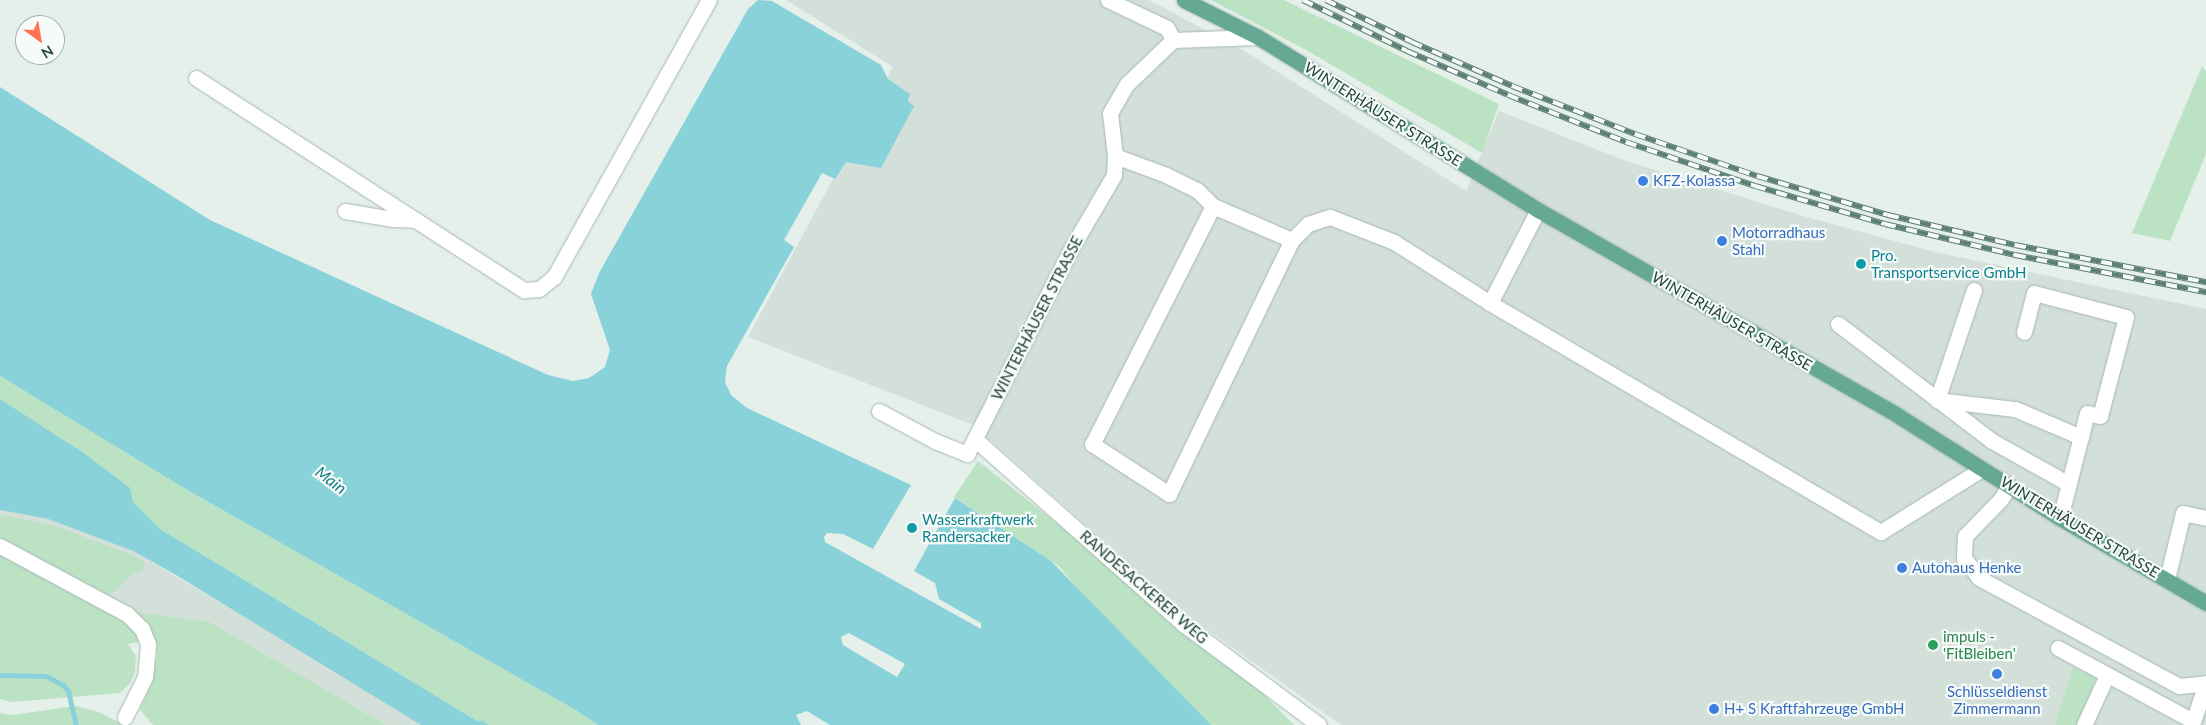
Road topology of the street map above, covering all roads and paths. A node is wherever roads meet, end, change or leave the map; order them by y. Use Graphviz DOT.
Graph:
graph roads {
  1 [pos="709,0"];
  2 [pos="1108,0"];
  3 [pos="1184,0"];
  4 [pos="1258,37"];
  5 [pos="1174,40"];
  6 [pos="196,78"];
  7 [pos="1115,156"];
  8 [pos="1213,206"];
  9 [pos="1538,210"];
  10 [pos="345,211"];
  11 [pos="416,220"];
  12 [pos="1292,240"];
  13 [pos="1974,290"];
  14 [pos="1490,303"];
  15 [pos="1838,324"];
  16 [pos="2024,332"];
  17 [pos="1937,400"];
  18 [pos="879,411"];
  19 [pos="2081,437"];
  20 [pos="976,440"];
  21 [pos="1982,469"];
  22 [pos="2069,484"];
  23 [pos="2009,486"];
  24 [pos="2060,518"];
  25 [pos="2206,518"];
  26 [pos="0,546"];
  27 [pos="2167,579"];
  28 [pos="2206,603"];
  29 [pos="2058,648"];
  30 [pos="2107,675"];
  31 [pos="2206,683"];
  32 [pos="125,717"];
  33 [pos="2193,723"];
  34 [pos="1319,725"];
  35 [pos="2084,725"];
  1 -- 11 [label="street"];
  2 -- 5 [label="street"];
  3 -- 4 [label="main road, WINTERHÄUSER STRASSE"];
  4 -- 5 [label="street"];
  4 -- 9 [label="main road, WINTERHÄUSER STRASSE"];
  5 -- 7 [label="street, WINTERHÄUSER STRASSE"];
  6 -- 11 [label="street"];
  7 -- 8 [label="street"];
  7 -- 20 [label="street, WINTERHÄUSER STRASSE"];
  8 -- 12 [label="street"];
  8 -- 12 [label="street"];
  9 -- 14 [label="street"];
  9 -- 21 [label="main road, WINTERHÄUSER STRASSE"];
  10 -- 11 [label="street"];
  12 -- 14 [label="street"];
  13 -- 17 [label="street"];
  14 -- 21 [label="street"];
  15 -- 17 [label="street"];
  16 -- 19 [label="street"];
  17 -- 19 [label="street"];
  17 -- 22 [label="street"];
  18 -- 20 [label="street"];
  19 -- 22 [label="street"];
  20 -- 34 [label="street, RANDESACKERER WEG"];
  21 -- 23 [label="main road, WINTERHÄUSER STRASSE"];
  22 -- 24 [label="street"];
  23 -- 24 [label="main road, WINTERHÄUSER STRASSE"];
  23 -- 31 [label="street"];
  24 -- 27 [label="main road, WINTERHÄUSER STRASSE"];
  25 -- 27 [label="street"];
  26 -- 32 [label="street"];
  27 -- 28 [label="main road, WINTERHÄUSER STRASSE"];
  29 -- 30 [label="street"];
  30 -- 33 [label="street"];
  30 -- 35 [label="street"];
  31 -- 33 [label="street"];
}
